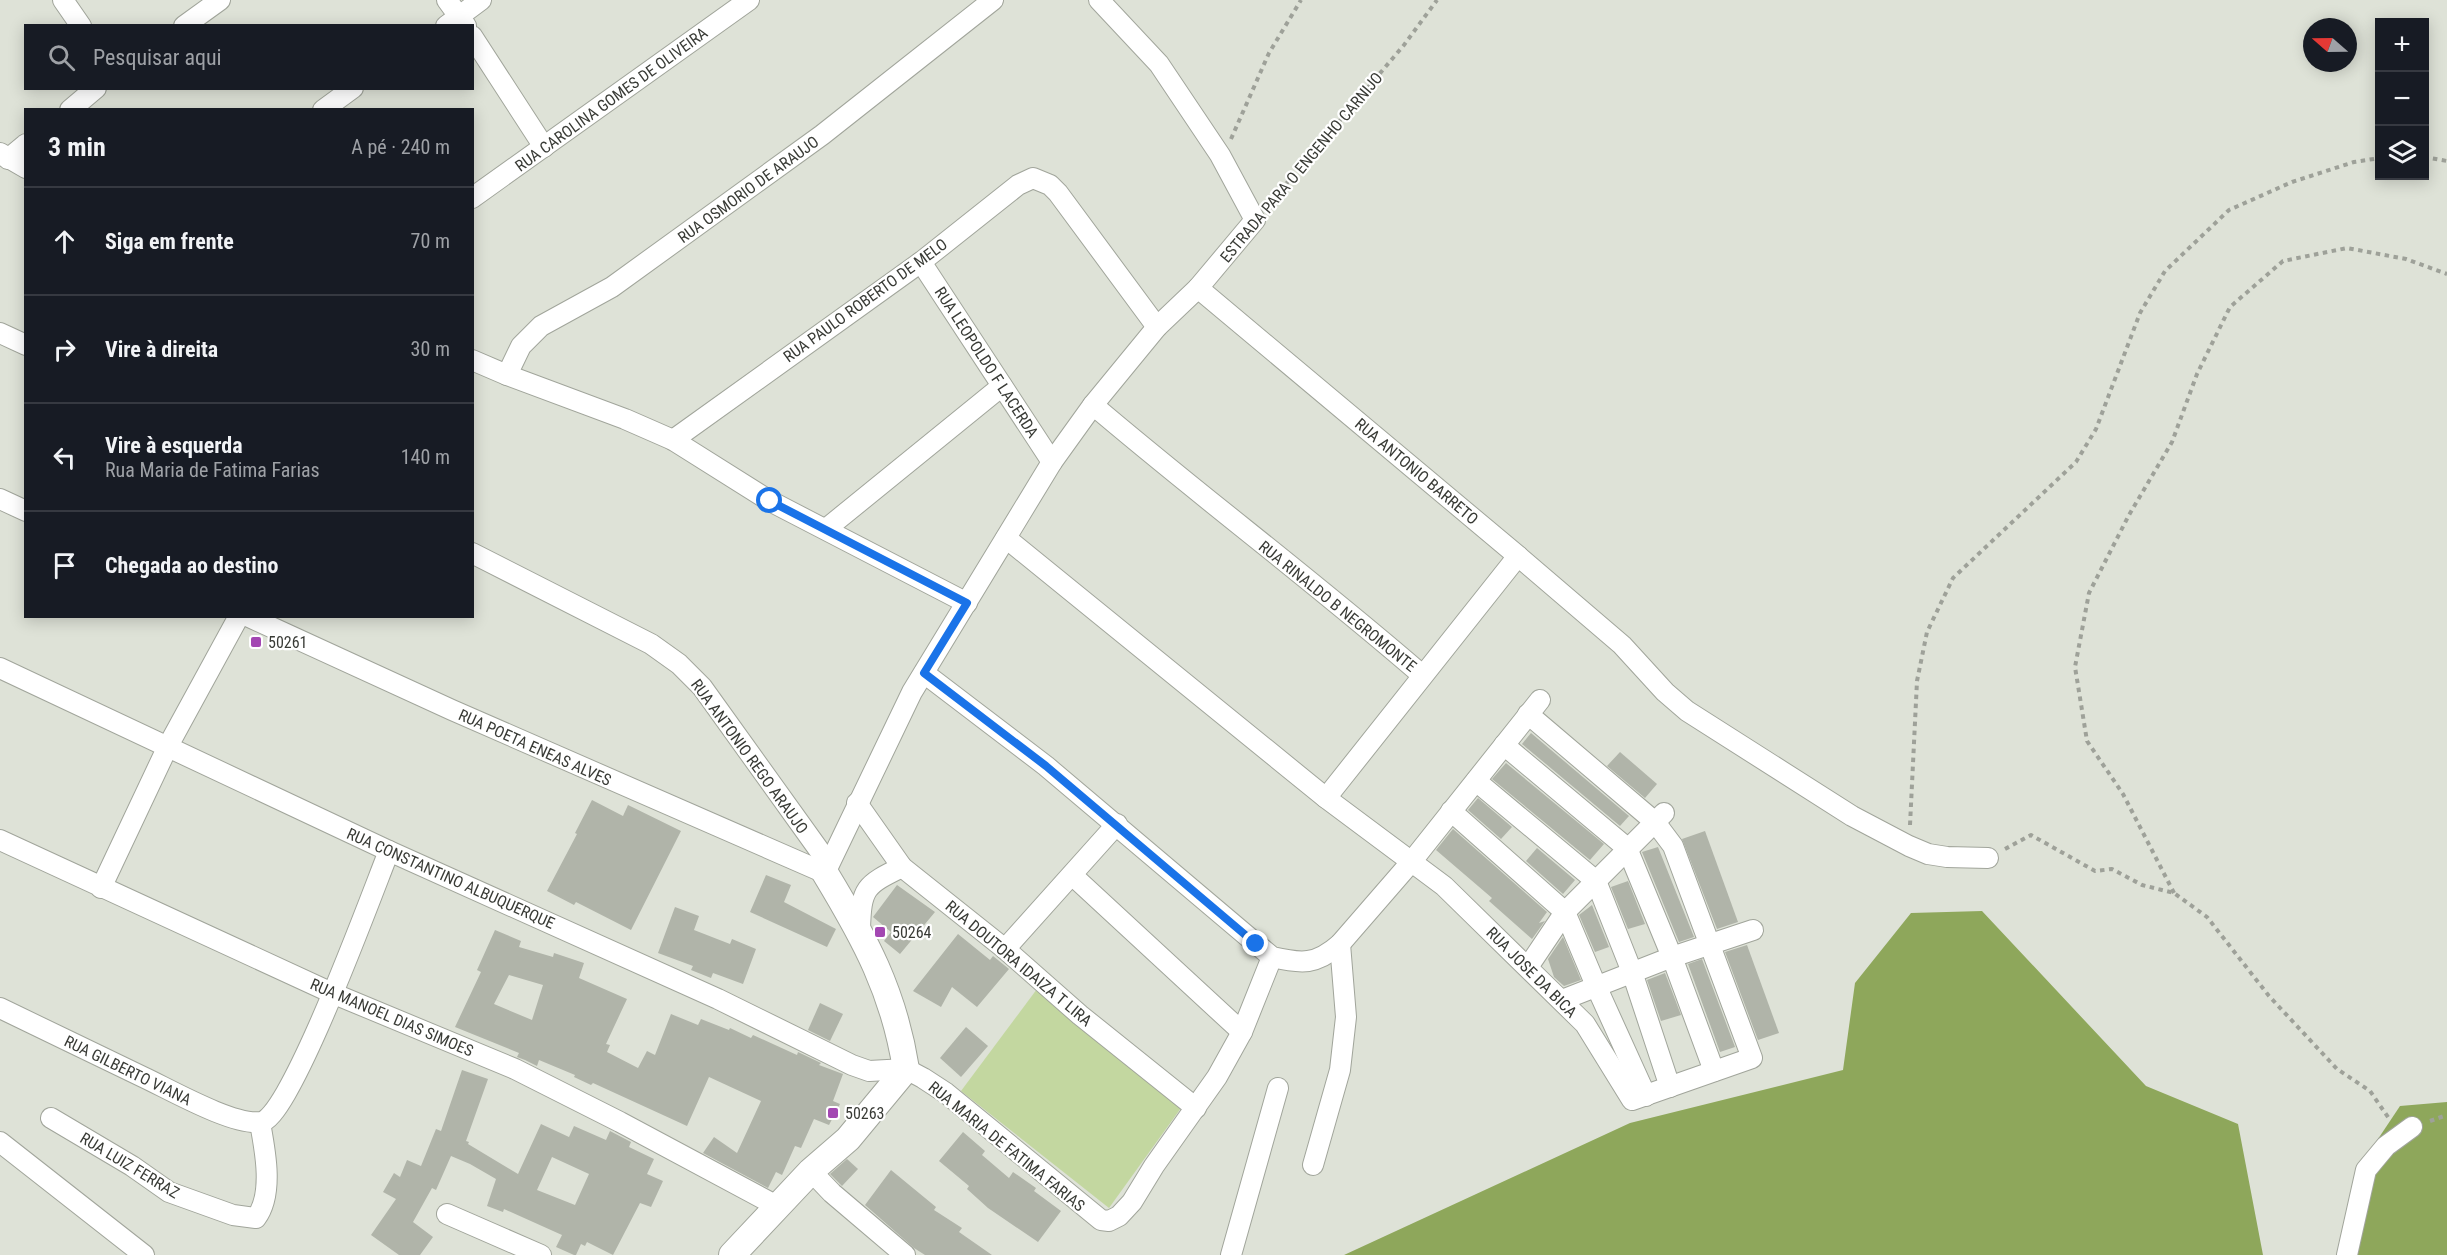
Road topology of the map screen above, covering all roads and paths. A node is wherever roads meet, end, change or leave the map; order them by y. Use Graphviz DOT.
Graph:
graph roads {
  1 [pos="63,0"];
  2 [pos="220,0"];
  3 [pos="447,0"];
  4 [pos="481,0"];
  5 [pos="749,0"];
  6 [pos="993,0"];
  7 [pos="1100,0"];
  8 [pos="1301,0"];
  9 [pos="1437,0"];
  10 [pos="457,22"];
  11 [pos="80,24"];
  12 [pos="187,24"];
  13 [pos="474,39"];
  14 [pos="94,90"];
  15 [pos="350,90"];
  16 [pos="72,108"];
  17 [pos="326,108"];
  18 [pos="24,145"];
  19 [pos="544,147"];
  20 [pos="1220,154"];
  21 [pos="4,156"];
  22 [pos="2429,158"];
  23 [pos="2375,159"];
  24 [pos="2447,161"];
  25 [pos="24,167"];
  26 [pos="474,197"];
  27 [pos="1255,220"];
  28 [pos="921,262"];
  29 [pos="2447,274"];
  30 [pos="1198,288"];
  31 [pos="1157,327"];
  32 [pos="0,333"];
  33 [pos="24,344"];
  34 [pos="474,361"];
  35 [pos="507,375"];
  36 [pos="1002,386"];
  37 [pos="1093,405"];
  38 [pos="673,440"];
  39 [pos="1052,462"];
  40 [pos="0,499"];
  41 [pos="24,510"];
  42 [pos="826,529"];
  43 [pos="1006,538"];
  44 [pos="474,554"];
  45 [pos="1518,556"];
  46 [pos="967,603"];
  47 [pos="238,618"];
  48 [pos="251,618"];
  49 [pos="0,668"];
  50 [pos="924,673"];
  51 [pos="1422,675"];
  52 [pos="1504,745"];
  53 [pos="168,746"];
  54 [pos="1476,781"];
  55 [pos="1326,798"];
  56 [pos="857,803"];
  57 [pos="1450,811"];
  58 [pos="1659,817"];
  59 [pos="1117,824"];
  60 [pos="0,840"];
  61 [pos="1909,846"];
  62 [pos="1627,848"];
  63 [pos="389,851"];
  64 [pos="1988,858"];
  65 [pos="1412,861"];
  66 [pos="902,867"];
  67 [pos="827,869"];
  68 [pos="1072,875"];
  69 [pos="1596,881"];
  70 [pos="101,888"];
  71 [pos="2174,892"];
  72 [pos="1565,912"];
  73 [pos="860,930"];
  74 [pos="1753,930"];
  75 [pos="1340,944"];
  76 [pos="1710,944"];
  77 [pos="1005,949"];
  78 [pos="1272,957"];
  79 [pos="1672,957"];
  80 [pos="1528,967"];
  81 [pos="1632,972"];
  82 [pos="1597,988"];
  83 [pos="332,993"];
  84 [pos="1562,1000"];
  85 [pos="0,1008"];
  86 [pos="1242,1032"];
  87 [pos="906,1069"];
  88 [pos="1714,1071"];
  89 [pos="1670,1087"];
  90 [pos="1278,1088"];
  91 [pos="1639,1098"];
  92 [pos="1196,1108"];
  93 [pos="51,1118"];
  94 [pos="260,1123"];
  95 [pos="2412,1127"];
  96 [pos="0,1142"];
  97 [pos="2386,1146"];
  98 [pos="1313,1165"];
  99 [pos="811,1171"];
  100 [pos="777,1206"];
  101 [pos="447,1214"];
  102 [pos="144,1255"];
  103 [pos="541,1255"];
  104 [pos="732,1255"];
  105 [pos="905,1255"];
  106 [pos="1231,1255"];
  107 [pos="2347,1255"];
  1 -- 11 [label="street"];
  2 -- 12 [label="street"];
  3 -- 10 [label="street"];
  4 -- 10 [label="street"];
  5 -- 19 [label="street, RUA CAROLINA GOMES DE OLIVEIRA"];
  6 -- 35 [label="street, RUA OSMORIO DE ARAUJO"];
  7 -- 20 [label="street"];
  8 -- 20 [label="path"];
  9 -- 27 [label="path, ESTRADA PARA O ENGENHO CARNIJO"];
  13 -- 19 [label="street"];
  14 -- 16 [label="street"];
  15 -- 17 [label="street"];
  18 -- 21 [label="street"];
  19 -- 26 [label="street, RUA CAROLINA GOMES DE OLIVEIRA"];
  20 -- 27 [label="street"];
  21 -- 25 [label="street"];
  22 -- 24 [label="path"];
  23 -- 61 [label="path"];
  27 -- 30 [label="street, ESTRADA PARA O ENGENHO CARNIJO"];
  28 -- 31 [label="street, RUA PAULO ROBERTO DE MELO"];
  28 -- 36 [label="street, RUA LEOPOLDO F LACERDA"];
  28 -- 38 [label="street, RUA PAULO ROBERTO DE MELO"];
  29 -- 71 [label="path"];
  30 -- 31 [label="street, ESTRADA PARA O ENGENHO CARNIJO"];
  30 -- 45 [label="street, RUA ANTONIO BARRETO"];
  31 -- 37 [label="street, ESTRADA PARA O ENGENHO CARNIJO"];
  32 -- 33 [label="street"];
  34 -- 35 [label="street"];
  35 -- 38 [label="street"];
  36 -- 39 [label="street, RUA LEOPOLDO F LACERDA"];
  36 -- 42 [label="street"];
  37 -- 39 [label="street, ESTRADA PARA O ENGENHO CARNIJO"];
  37 -- 51 [label="street, RUA RINALDO B NEGROMONTE"];
  38 -- 42 [label="street"];
  39 -- 43 [label="street, ESTRADA PARA O ENGENHO CARNIJO"];
  40 -- 41 [label="street"];
  42 -- 46 [label="street"];
  43 -- 46 [label="street, ESTRADA PARA O ENGENHO CARNIJO"];
  43 -- 55 [label="street"];
  44 -- 67 [label="street, RUA ANTONIO REGO ARAUJO"];
  45 -- 51 [label="street"];
  45 -- 61 [label="street, RUA ANTONIO BARRETO"];
  46 -- 50 [label="street, ESTRADA PARA O ENGENHO CARNIJO"];
  47 -- 53 [label="street"];
  48 -- 67 [label="street, RUA POETA ENEAS ALVES"];
  49 -- 53 [label="street, RUA CONSTANTINO ALBUQUERQUE"];
  50 -- 56 [label="street, ESTRADA PARA O ENGENHO CARNIJO"];
  50 -- 59 [label="street"];
  51 -- 55 [label="street, RUA RINALDO B NEGROMONTE"];
  52 -- 54 [label="street"];
  52 -- 58 [label="street"];
  52 -- 62 [label="street"];
  53 -- 63 [label="street, RUA CONSTANTINO ALBUQUERQUE"];
  53 -- 70 [label="street"];
  54 -- 57 [label="street"];
  54 -- 69 [label="street"];
  55 -- 65 [label="street, RUA JOSE DA BICA"];
  56 -- 66 [label="street, RUA DOUTORA IDAIZA T LIRA"];
  56 -- 67 [label="street, ESTRADA PARA O ENGENHO CARNIJO"];
  57 -- 65 [label="street"];
  57 -- 72 [label="street"];
  58 -- 62 [label="street"];
  58 -- 76 [label="street"];
  59 -- 68 [label="street"];
  59 -- 78 [label="street"];
  60 -- 70 [label="street, RUA MANOEL DIAS SIMOES"];
  61 -- 64 [label="street, RUA ANTONIO BARRETO"];
  62 -- 69 [label="street"];
  62 -- 79 [label="street"];
  63 -- 83 [label="street"];
  63 -- 87 [label="street, RUA CONSTANTINO ALBUQUERQUE"];
  64 -- 71 [label="path"];
  65 -- 75 [label="street"];
  65 -- 80 [label="street, RUA JOSE DA BICA"];
  66 -- 73 [label="street"];
  66 -- 77 [label="street, RUA DOUTORA IDAIZA T LIRA"];
  67 -- 73 [label="street"];
  68 -- 77 [label="street"];
  68 -- 86 [label="street"];
  69 -- 72 [label="street"];
  69 -- 81 [label="street"];
  70 -- 83 [label="street, RUA MANOEL DIAS SIMOES"];
  71 -- 97 [label="path"];
  72 -- 80 [label="street"];
  72 -- 82 [label="street"];
  73 -- 87 [label="street"];
  74 -- 76 [label="street"];
  75 -- 78 [label="street"];
  75 -- 98 [label="street"];
  76 -- 79 [label="street"];
  76 -- 88 [label="street"];
  77 -- 92 [label="street, RUA DOUTORA IDAIZA T LIRA"];
  78 -- 86 [label="street"];
  79 -- 81 [label="street"];
  79 -- 88 [label="street"];
  80 -- 84 [label="street, RUA JOSE DA BICA"];
  81 -- 82 [label="street"];
  81 -- 89 [label="street"];
  82 -- 84 [label="street"];
  82 -- 91 [label="street"];
  83 -- 94 [label="street"];
  83 -- 100 [label="street, RUA MANOEL DIAS SIMOES"];
  84 -- 91 [label="street, RUA JOSE DA BICA"];
  85 -- 94 [label="street, RUA GILBERTO VIANA"];
  86 -- 92 [label="street"];
  87 -- 92 [label="street, RUA MARIA DE FATIMA FARIAS"];
  87 -- 99 [label="street"];
  88 -- 89 [label="street"];
  89 -- 91 [label="street"];
  90 -- 106 [label="street"];
  93 -- 94 [label="street, RUA LUIZ FERRAZ"];
  95 -- 97 [label="street"];
  96 -- 102 [label="street"];
  97 -- 107 [label="street"];
  99 -- 100 [label="street"];
  99 -- 105 [label="street"];
  100 -- 104 [label="street"];
  101 -- 103 [label="street"];
}
